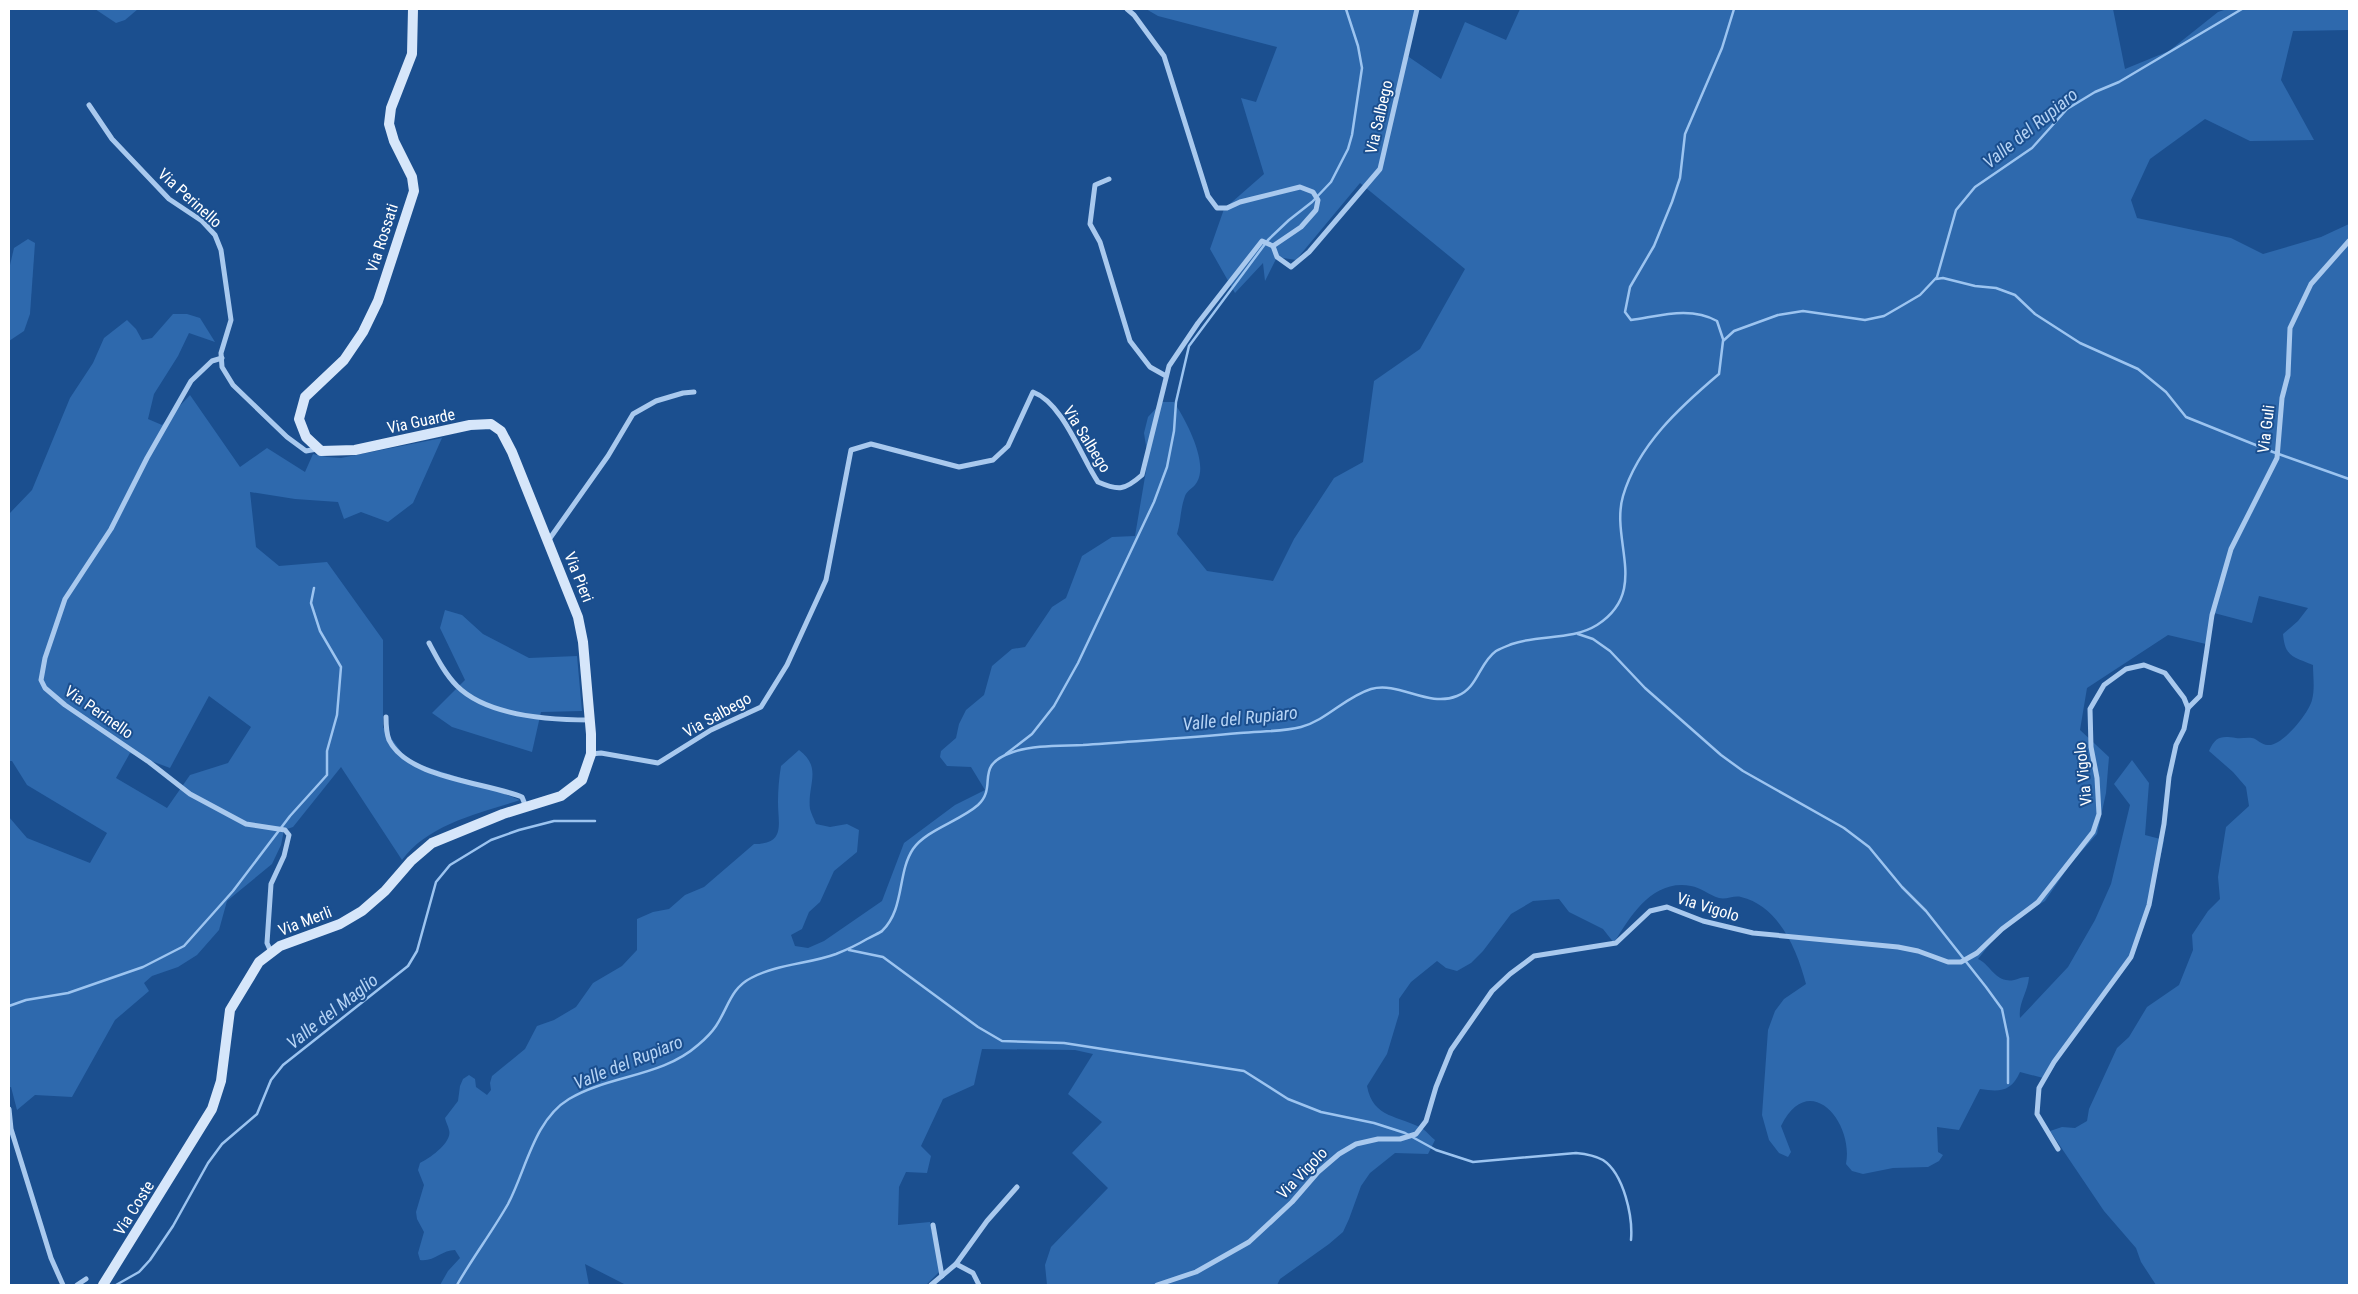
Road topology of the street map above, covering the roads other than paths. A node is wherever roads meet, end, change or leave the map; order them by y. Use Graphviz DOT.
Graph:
graph roads {
  1 [pos="413,9"];
  2 [pos="1127,9"];
  3 [pos="1418,9"];
  4 [pos="89,105"];
  5 [pos="1109,179"];
  6 [pos="2349,241"];
  7 [pos="1273,246"];
  8 [pos="222,358"];
  9 [pos="1166,376"];
  10 [pos="694,392"];
  11 [pos="319,450"];
  12 [pos="512,452"];
  13 [pos="548,541"];
  14 [pos="429,643"];
  15 [pos="2188,708"];
  16 [pos="386,717"];
  17 [pos="590,720"];
  18 [pos="591,754"];
  19 [pos="526,807"];
  20 [pos="503,814"];
  21 [pos="271,952"];
  22 [pos="9,1109"];
  23 [pos="190,1148"];
  24 [pos="2058,1149"];
  25 [pos="1017,1188"];
  26 [pos="933,1225"];
  27 [pos="956,1264"];
  28 [pos="942,1276"];
  29 [pos="86,1279"];
  30 [pos="63,1285"];
  31 [pos="77,1285"];
  32 [pos="103,1285"];
  33 [pos="931,1285"];
  34 [pos="979,1285"];
  35 [pos="1157,1285"];
  1 -- 11 [label="street, Via Rossati"];
  2 -- 7 [label="street"];
  3 -- 7 [label="street, Via Salbego"];
  4 -- 8 [label="street, Via Perinello"];
  5 -- 9 [label="street"];
  6 -- 15 [label="street, Via Guli"];
  7 -- 9 [label="street, Via Salbego"];
  8 -- 11 [label="street"];
  8 -- 21 [label="street, Via Perinello"];
  9 -- 18 [label="street, Via Salbego"];
  10 -- 13 [label="street"];
  11 -- 12 [label="street, Via Guarde"];
  12 -- 13 [label="street, Via Pieri"];
  13 -- 17 [label="street, Via Pieri"];
  14 -- 17 [label="street"];
  15 -- 24 [label="street"];
  15 -- 35 [label="street, Via Vigolo"];
  16 -- 19 [label="street"];
  17 -- 18 [label="street, Via Pieri"];
  18 -- 19 [label="street, Via Pieri"];
  19 -- 20 [label="street, Via Pieri"];
  20 -- 21 [label="street, Via Merli"];
  21 -- 23 [label="street, Via Merli"];
  22 -- 30 [label="street"];
  23 -- 32 [label="street, Via Coste"];
  25 -- 27 [label="street"];
  26 -- 28 [label="street"];
  27 -- 28 [label="street"];
  27 -- 34 [label="street"];
  28 -- 33 [label="street"];
  29 -- 31 [label="street"];
}
